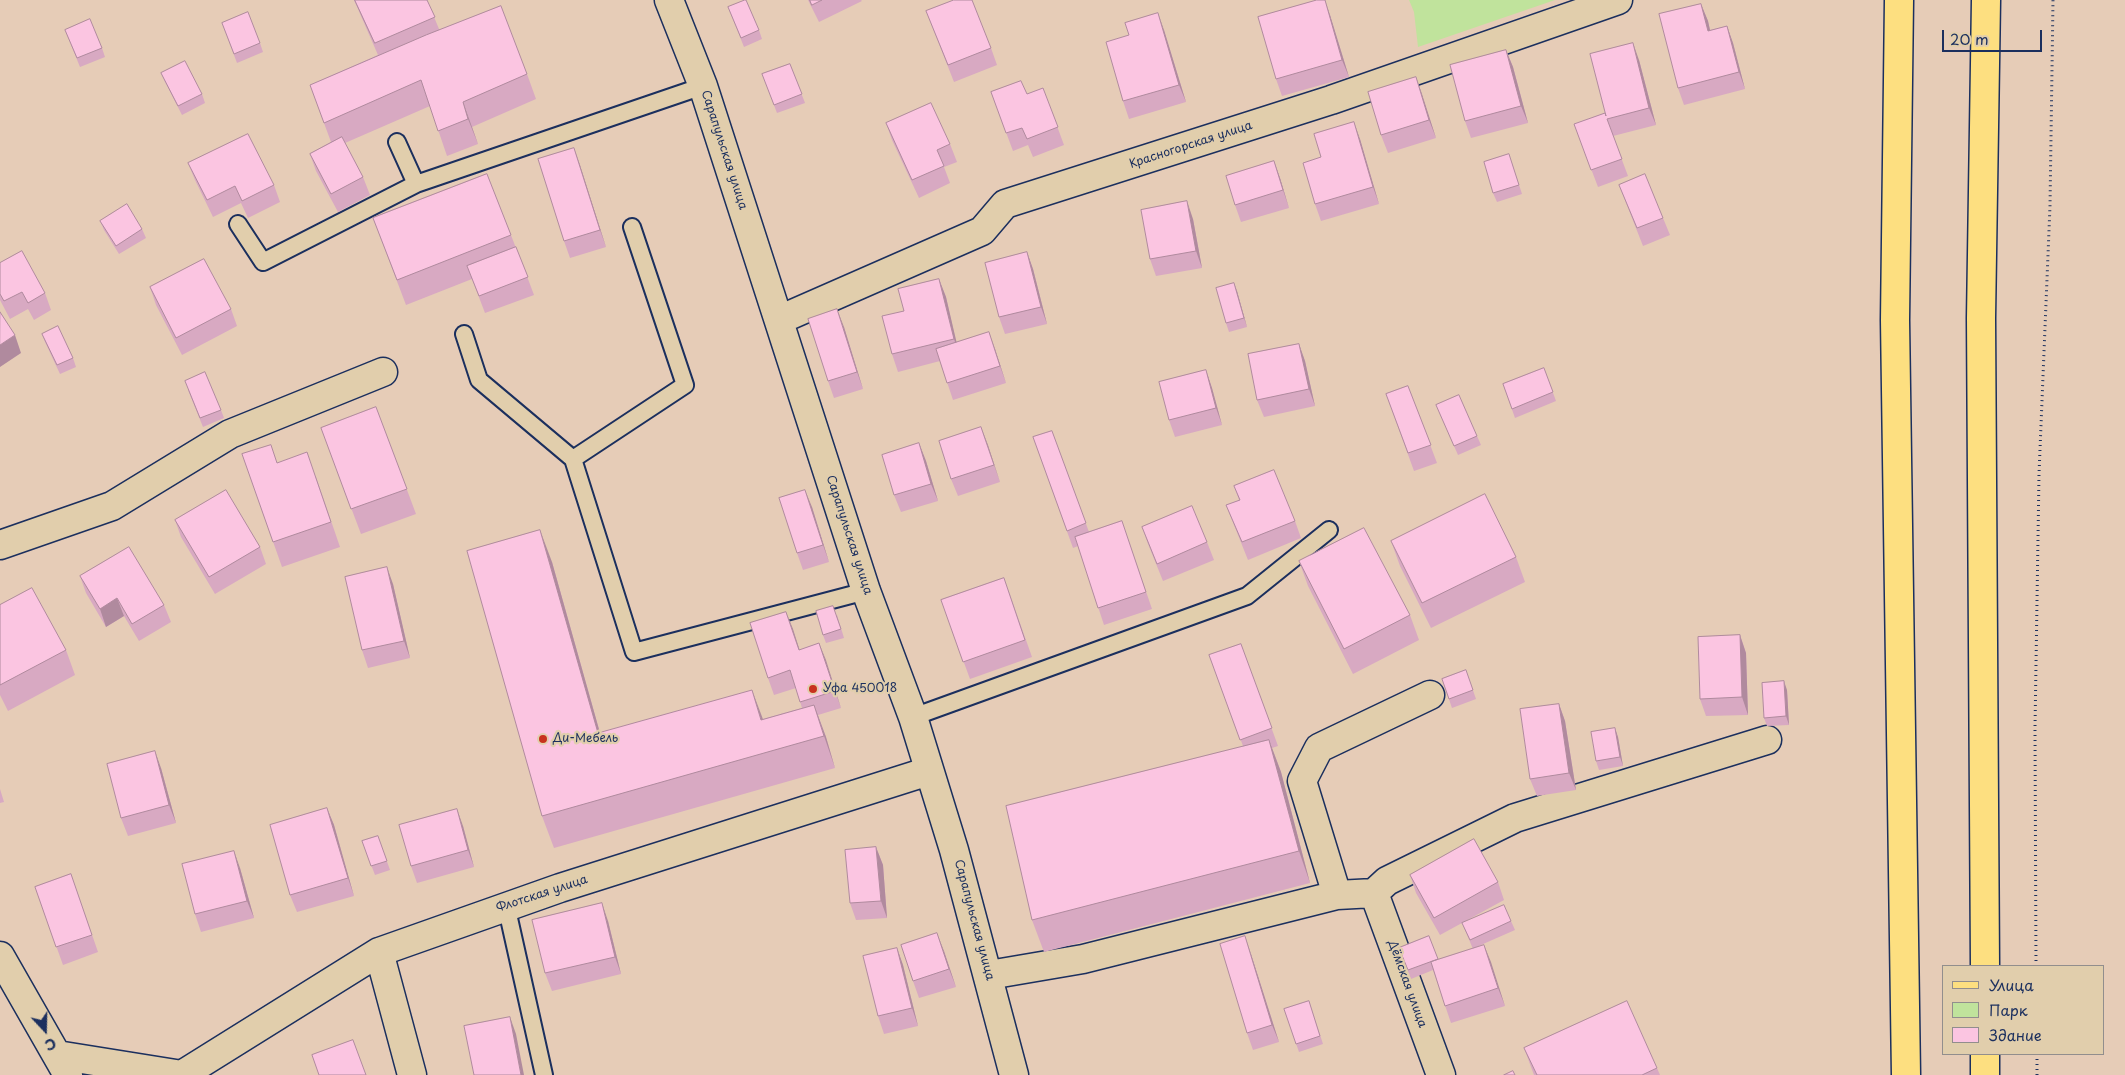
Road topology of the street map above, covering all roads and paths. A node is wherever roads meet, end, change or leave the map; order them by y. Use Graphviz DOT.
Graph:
graph roads {
  1 [pos="669,0"];
  2 [pos="1618,0"];
  3 [pos="1898,0"];
  4 [pos="1986,0"];
  5 [pos="2053,0"];
  6 [pos="703,86"];
  7 [pos="397,142"];
  8 [pos="416,184"];
  9 [pos="238,224"];
  10 [pos="632,227"];
  11 [pos="779,320"];
  12 [pos="464,334"];
  13 [pos="382,372"];
  14 [pos="573,459"];
  15 [pos="1329,530"];
  16 [pos="0,544"];
  17 [pos="866,591"];
  18 [pos="1430,695"];
  19 [pos="913,718"];
  20 [pos="1766,740"];
  21 [pos="930,771"];
  22 [pos="1374,893"];
  23 [pos="1338,895"];
  24 [pos="506,905"];
  25 [pos="379,952"];
  26 [pos="0,956"];
  27 [pos="1985,965"];
  28 [pos="2036,965"];
  29 [pos="989,974"];
  30 [pos="1985,1055"];
  31 [pos="2037,1055"];
  32 [pos="63,1065"];
  33 [pos="182,1075"];
  34 [pos="412,1075"];
  35 [pos="544,1075"];
  36 [pos="1014,1075"];
  37 [pos="1441,1075"];
  38 [pos="1906,1075"];
  39 [pos="1985,1075"];
  40 [pos="2037,1075"];
  1 -- 6 [label="street, Сарапульская улица"];
  2 -- 11 [label="street, Красногорская улица"];
  3 -- 38 [label="main road"];
  4 -- 27 [label="main road"];
  5 -- 28 [label="path"];
  6 -- 8 [label="lane"];
  6 -- 11 [label="street, Сарапульская улица"];
  7 -- 8 [label="lane"];
  8 -- 9 [label="lane"];
  10 -- 14 [label="lane"];
  11 -- 17 [label="street, Сарапульская улица"];
  12 -- 14 [label="lane"];
  13 -- 16 [label="street"];
  14 -- 17 [label="lane"];
  15 -- 19 [label="lane"];
  17 -- 19 [label="street, Сарапульская улица"];
  18 -- 23 [label="street"];
  19 -- 21 [label="street, Сарапульская улица"];
  20 -- 22 [label="street"];
  21 -- 24 [label="street, Флотская улица"];
  21 -- 29 [label="street, Сарапульская улица"];
  22 -- 23 [label="street"];
  22 -- 37 [label="street, Дёмская улица"];
  23 -- 29 [label="street"];
  24 -- 25 [label="street, Флотская улица"];
  24 -- 35 [label="lane"];
  25 -- 33 [label="street, Флотская улица"];
  25 -- 34 [label="street"];
  26 -- 32 [label="street"];
  29 -- 36 [label="street, Сарапульская улица"];
  30 -- 39 [label="main road"];
  31 -- 40 [label="path"];
  32 -- 33 [label="street"];
}
